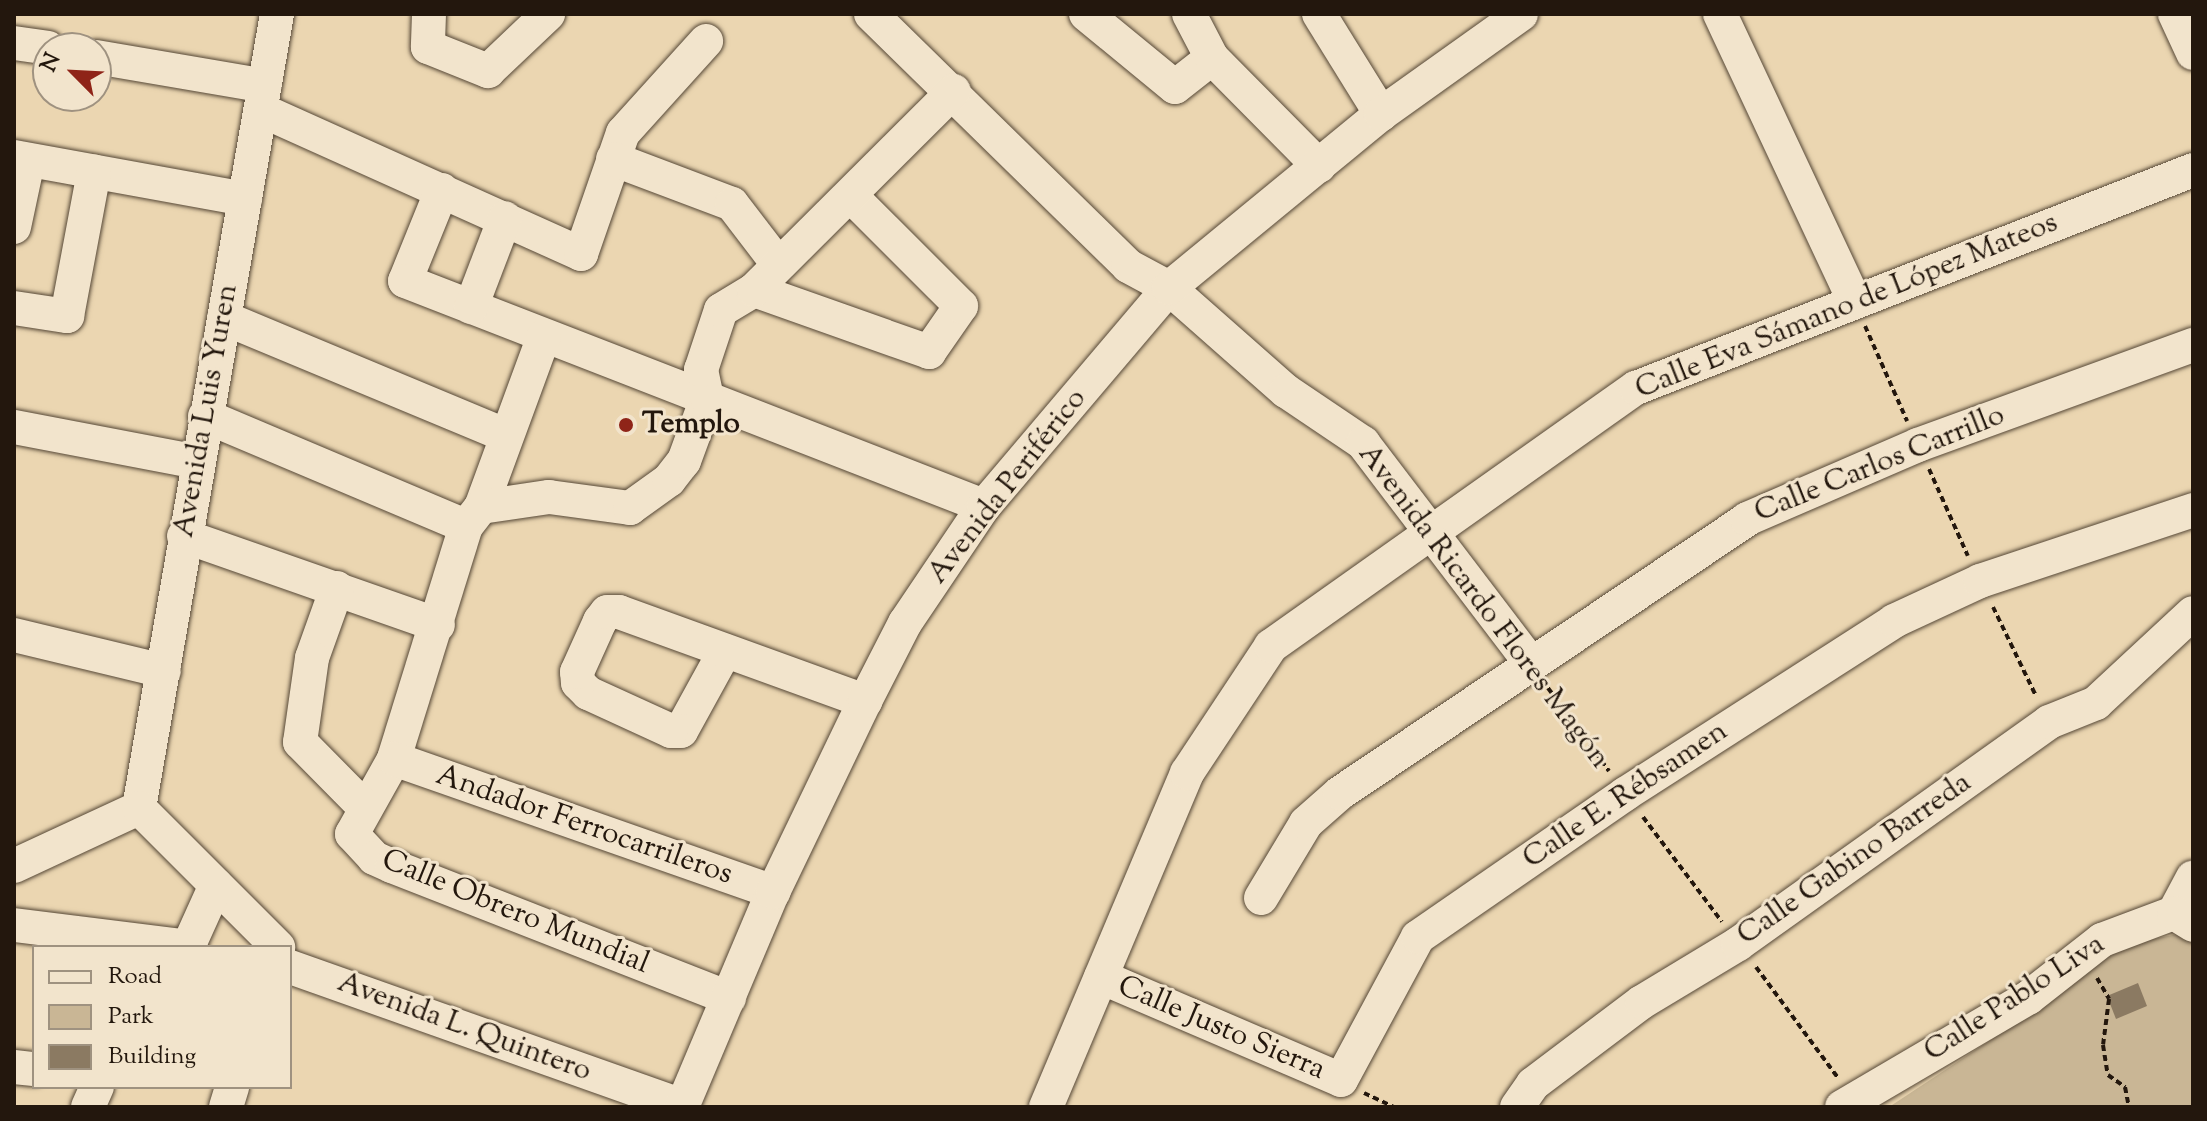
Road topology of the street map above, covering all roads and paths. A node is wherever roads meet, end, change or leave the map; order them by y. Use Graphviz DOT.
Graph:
graph roads {
  1 [pos="277,14"];
  2 [pos="429,14"];
  3 [pos="548,14"];
  4 [pos="871,14"];
  5 [pos="1086,14"];
  6 [pos="1189,14"];
  7 [pos="1319,14"];
  8 [pos="1521,14"];
  9 [pos="1720,14"];
  10 [pos="2175,14"];
  11 [pos="706,41"];
  12 [pos="2193,53"];
  13 [pos="1212,58"];
  14 [pos="112,61"];
  15 [pos="954,91"];
  16 [pos="263,98"];
  17 [pos="1381,114"];
  18 [pos="21,159"];
  19 [pos="613,159"];
  20 [pos="1319,166"];
  21 [pos="2193,170"];
  22 [pos="94,172"];
  23 [pos="442,190"];
  24 [pos="851,196"];
  25 [pos="245,199"];
  26 [pos="505,218"];
  27 [pos="14,227"];
  28 [pos="778,264"];
  29 [pos="1169,288"];
  30 [pos="754,290"];
  31 [pos="1855,302"];
  32 [pos="471,307"];
  33 [pos="14,308"];
  34 [pos="224,318"];
  35 [pos="544,336"];
  36 [pos="2193,345"];
  37 [pos="707,398"];
  38 [pos="205,416"];
  39 [pos="14,427"];
  40 [pos="505,435"];
  41 [pos="1918,445"];
  42 [pos="197,462"];
  43 [pos="984,506"];
  44 [pos="2193,510"];
  45 [pos="474,516"];
  46 [pos="1433,530"];
  47 [pos="184,536"];
  48 [pos="1980,581"];
  49 [pos="337,588"];
  50 [pos="2193,613"];
  51 [pos="438,625"];
  52 [pos="14,635"];
  53 [pos="725,651"];
  54 [pos="1530,662"];
  55 [pos="164,671"];
  56 [pos="865,701"];
  57 [pos="2049,722"];
  58 [pos="394,759"];
  59 [pos="1625,794"];
  60 [pos="364,807"];
  61 [pos="139,808"];
  62 [pos="14,866"];
  63 [pos="2193,878"];
  64 [pos="216,885"];
  65 [pos="773,892"];
  66 [pos="1261,898"];
  67 [pos="2184,919"];
  68 [pos="14,920"];
  69 [pos="1738,944"];
  70 [pos="177,945"];
  71 [pos="191,945"];
  72 [pos="274,945"];
  73 [pos="292,962"];
  74 [pos="2074,962"];
  75 [pos="1101,977"];
  76 [pos="729,998"];
  77 [pos="1341,1080"];
  78 [pos="1848,1103"];
  79 [pos="682,1106"];
  80 [pos="1046,1107"];
  81 [pos="1517,1107"];
  82 [pos="2129,1107"];
  1 -- 16 [label="street, Avenida Luis Yuren"];
  2 -- 3 [label="street"];
  4 -- 15 [label="street, Avenida Ricardo Flores Magón"];
  5 -- 13 [label="street"];
  6 -- 13 [label="street"];
  7 -- 17 [label="street"];
  8 -- 17 [label="street, Avenida Periférico"];
  9 -- 31 [label="street"];
  10 -- 12 [label="street"];
  11 -- 19 [label="street"];
  13 -- 20 [label="street"];
  14 -- 16 [label="street"];
  15 -- 24 [label="street"];
  15 -- 29 [label="street, Avenida Ricardo Flores Magón"];
  16 -- 23 [label="street"];
  16 -- 25 [label="street, Avenida Luis Yuren"];
  17 -- 20 [label="street, Avenida Periférico"];
  18 -- 22 [label="street"];
  18 -- 27 [label="street"];
  19 -- 26 [label="street"];
  19 -- 28 [label="street"];
  20 -- 29 [label="street, Avenida Periférico"];
  21 -- 31 [label="street, Calle Eva Sámano de López Mateos"];
  22 -- 25 [label="street"];
  22 -- 33 [label="street"];
  23 -- 26 [label="street"];
  23 -- 32 [label="street"];
  24 -- 28 [label="street"];
  24 -- 30 [label="street"];
  25 -- 34 [label="street, Avenida Luis Yuren"];
  26 -- 32 [label="street"];
  28 -- 30 [label="street"];
  29 -- 43 [label="street, Avenida Periférico"];
  29 -- 46 [label="street, Avenida Ricardo Flores Magón"];
  30 -- 37 [label="street"];
  31 -- 41 [label="path"];
  31 -- 46 [label="street, Calle Eva Sámano de López Mateos"];
  32 -- 35 [label="street"];
  34 -- 38 [label="street, Avenida Luis Yuren"];
  34 -- 40 [label="street"];
  35 -- 37 [label="street"];
  35 -- 40 [label="street, Calle Obrero Mundial"];
  36 -- 41 [label="street, Calle Carlos Carrillo"];
  37 -- 43 [label="street"];
  37 -- 45 [label="street"];
  38 -- 42 [label="street, Avenida Luis Yuren"];
  38 -- 45 [label="street"];
  39 -- 42 [label="street"];
  40 -- 45 [label="street, Calle Obrero Mundial"];
  41 -- 48 [label="path"];
  41 -- 54 [label="street, Calle Carlos Carrillo"];
  42 -- 47 [label="street, Avenida Luis Yuren"];
  43 -- 56 [label="street, Avenida Periférico"];
  44 -- 48 [label="street, Calle E. Rébsamen"];
  45 -- 51 [label="street, Calle Obrero Mundial"];
  46 -- 54 [label="street, Avenida Ricardo Flores Magón"];
  46 -- 75 [label="street, Calle Eva Sámano de López Mateos"];
  47 -- 49 [label="street"];
  47 -- 55 [label="street, Avenida Luis Yuren"];
  48 -- 57 [label="path"];
  48 -- 59 [label="street, Calle E. Rébsamen"];
  49 -- 51 [label="street"];
  49 -- 60 [label="street"];
  50 -- 57 [label="street, Calle Gabino Barreda"];
  51 -- 58 [label="street, Calle Obrero Mundial"];
  52 -- 55 [label="street"];
  53 -- 56 [label="street"];
  54 -- 59 [label="path, Avenida Ricardo Flores Magón"];
  54 -- 66 [label="street, Calle Carlos Carrillo"];
  55 -- 61 [label="street, Avenida Luis Yuren"];
  56 -- 65 [label="street, Avenida Periférico"];
  57 -- 69 [label="street, Calle Gabino Barreda"];
  58 -- 60 [label="street, Calle Obrero Mundial"];
  58 -- 65 [label="street, Andador Ferrocarrileros"];
  59 -- 69 [label="path, Avenida Ricardo Flores Magón"];
  59 -- 77 [label="street, Calle E. Rébsamen"];
  60 -- 76 [label="street, Calle Obrero Mundial"];
  61 -- 62 [label="street"];
  61 -- 64 [label="street"];
  63 -- 67 [label="street"];
  64 -- 71 [label="street"];
  64 -- 72 [label="street"];
  65 -- 76 [label="street, Avenida Periférico"];
  67 -- 74 [label="street, Calle Pablo Liva"];
  68 -- 70 [label="street"];
  69 -- 78 [label="path, Avenida Ricardo Flores Magón"];
  69 -- 81 [label="street, Calle Gabino Barreda"];
  73 -- 79 [label="street, Avenida L. Quintero"];
  74 -- 78 [label="street, Calle Pablo Liva"];
  74 -- 82 [label="path"];
  75 -- 77 [label="street, Calle Justo Sierra"];
  75 -- 80 [label="street, Calle Eva Sámano de López Mateos"];
  76 -- 79 [label="street, Avenida Periférico"];
}
